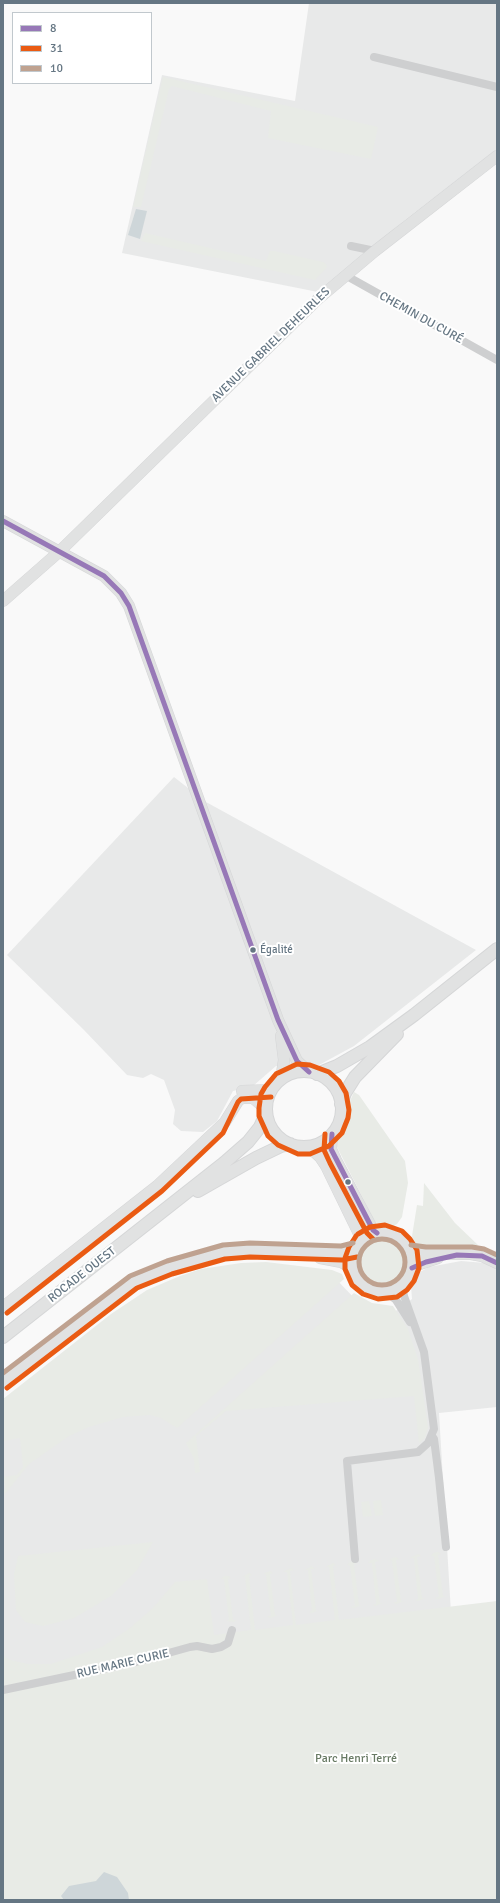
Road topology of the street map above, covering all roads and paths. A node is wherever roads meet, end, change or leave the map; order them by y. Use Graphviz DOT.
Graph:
graph roads {
  1 [pos="374,57"];
  2 [pos="497,87"];
  3 [pos="497,156"];
  4 [pos="351,246"];
  5 [pos="375,251"];
  6 [pos="345,275"];
  7 [pos="497,360"];
  8 [pos="3,521"];
  9 [pos="60,551"];
  10 [pos="3,601"];
  11 [pos="497,949"];
  12 [pos="414,1015"];
  13 [pos="278,1020"];
  14 [pos="313,1073"];
  15 [pos="282,1079"];
  16 [pos="271,1090"];
  17 [pos="341,1104"];
  18 [pos="266,1111"];
  19 [pos="218,1128"];
  20 [pos="332,1134"];
  21 [pos="290,1144"];
  22 [pos="309,1146"];
  23 [pos="161,1213"];
  24 [pos="377,1233"];
  25 [pos="362,1240"];
  26 [pos="355,1250"];
  27 [pos="276,1251"];
  28 [pos="410,1252"];
  29 [pos="457,1255"];
  30 [pos="497,1263"];
  31 [pos="352,1268"];
  32 [pos="412,1268"];
  33 [pos="402,1285"];
  34 [pos="386,1292"];
  35 [pos="3,1307"];
  36 [pos="3,1337"];
  37 [pos="419,1337"];
  38 [pos="3,1382"];
  39 [pos="432,1436"];
  40 [pos="446,1547"];
  41 [pos="355,1559"];
  42 [pos="232,1630"];
  43 [pos="3,1690"];
  1 -- 2 [label="street"];
  3 -- 5 [label="street, AVENUE GABRIEL DEHEURLES"];
  4 -- 5 [label="street"];
  5 -- 6 [label="street, AVENUE GABRIEL DEHEURLES"];
  6 -- 7 [label="street, CHEMIN DU CURÉ"];
  6 -- 9 [label="street, AVENUE GABRIEL DEHEURLES"];
  8 -- 9 [label="street"];
  9 -- 10 [label="street, AVENUE GABRIEL DEHEURLES"];
  9 -- 13 [label="street"];
  11 -- 12 [label="main road"];
  12 -- 14 [label="main road"];
  12 -- 17 [label="main road"];
  13 -- 14 [label="street"];
  13 -- 15 [label="street"];
  14 -- 15 [label="main road"];
  14 -- 17 [label="main road"];
  15 -- 16 [label="main road"];
  16 -- 18 [label="main road"];
  16 -- 19 [label="street"];
  17 -- 20 [label="main road"];
  18 -- 19 [label="street"];
  18 -- 21 [label="main road"];
  18 -- 23 [label="main road, ROCADE OUEST"];
  19 -- 35 [label="street"];
  20 -- 22 [label="main road"];
  20 -- 24 [label="street"];
  21 -- 22 [label="main road"];
  21 -- 23 [label="main road, ROCADE OUEST"];
  22 -- 25 [label="street"];
  23 -- 36 [label="main road, ROCADE OUEST"];
  24 -- 25 [label="street"];
  24 -- 28 [label="street"];
  25 -- 26 [label="street"];
  26 -- 27 [label="street"];
  26 -- 31 [label="street"];
  27 -- 31 [label="street"];
  27 -- 38 [label="street"];
  28 -- 29 [label="street"];
  28 -- 32 [label="street"];
  29 -- 30 [label="street"];
  29 -- 32 [label="street"];
  31 -- 34 [label="street"];
  32 -- 33 [label="street"];
  33 -- 34 [label="street"];
  33 -- 37 [label="street"];
  34 -- 37 [label="street"];
  37 -- 39 [label="street"];
  39 -- 40 [label="street"];
  39 -- 41 [label="street"];
  42 -- 43 [label="street, RUE MARIE CURIE"];
}
